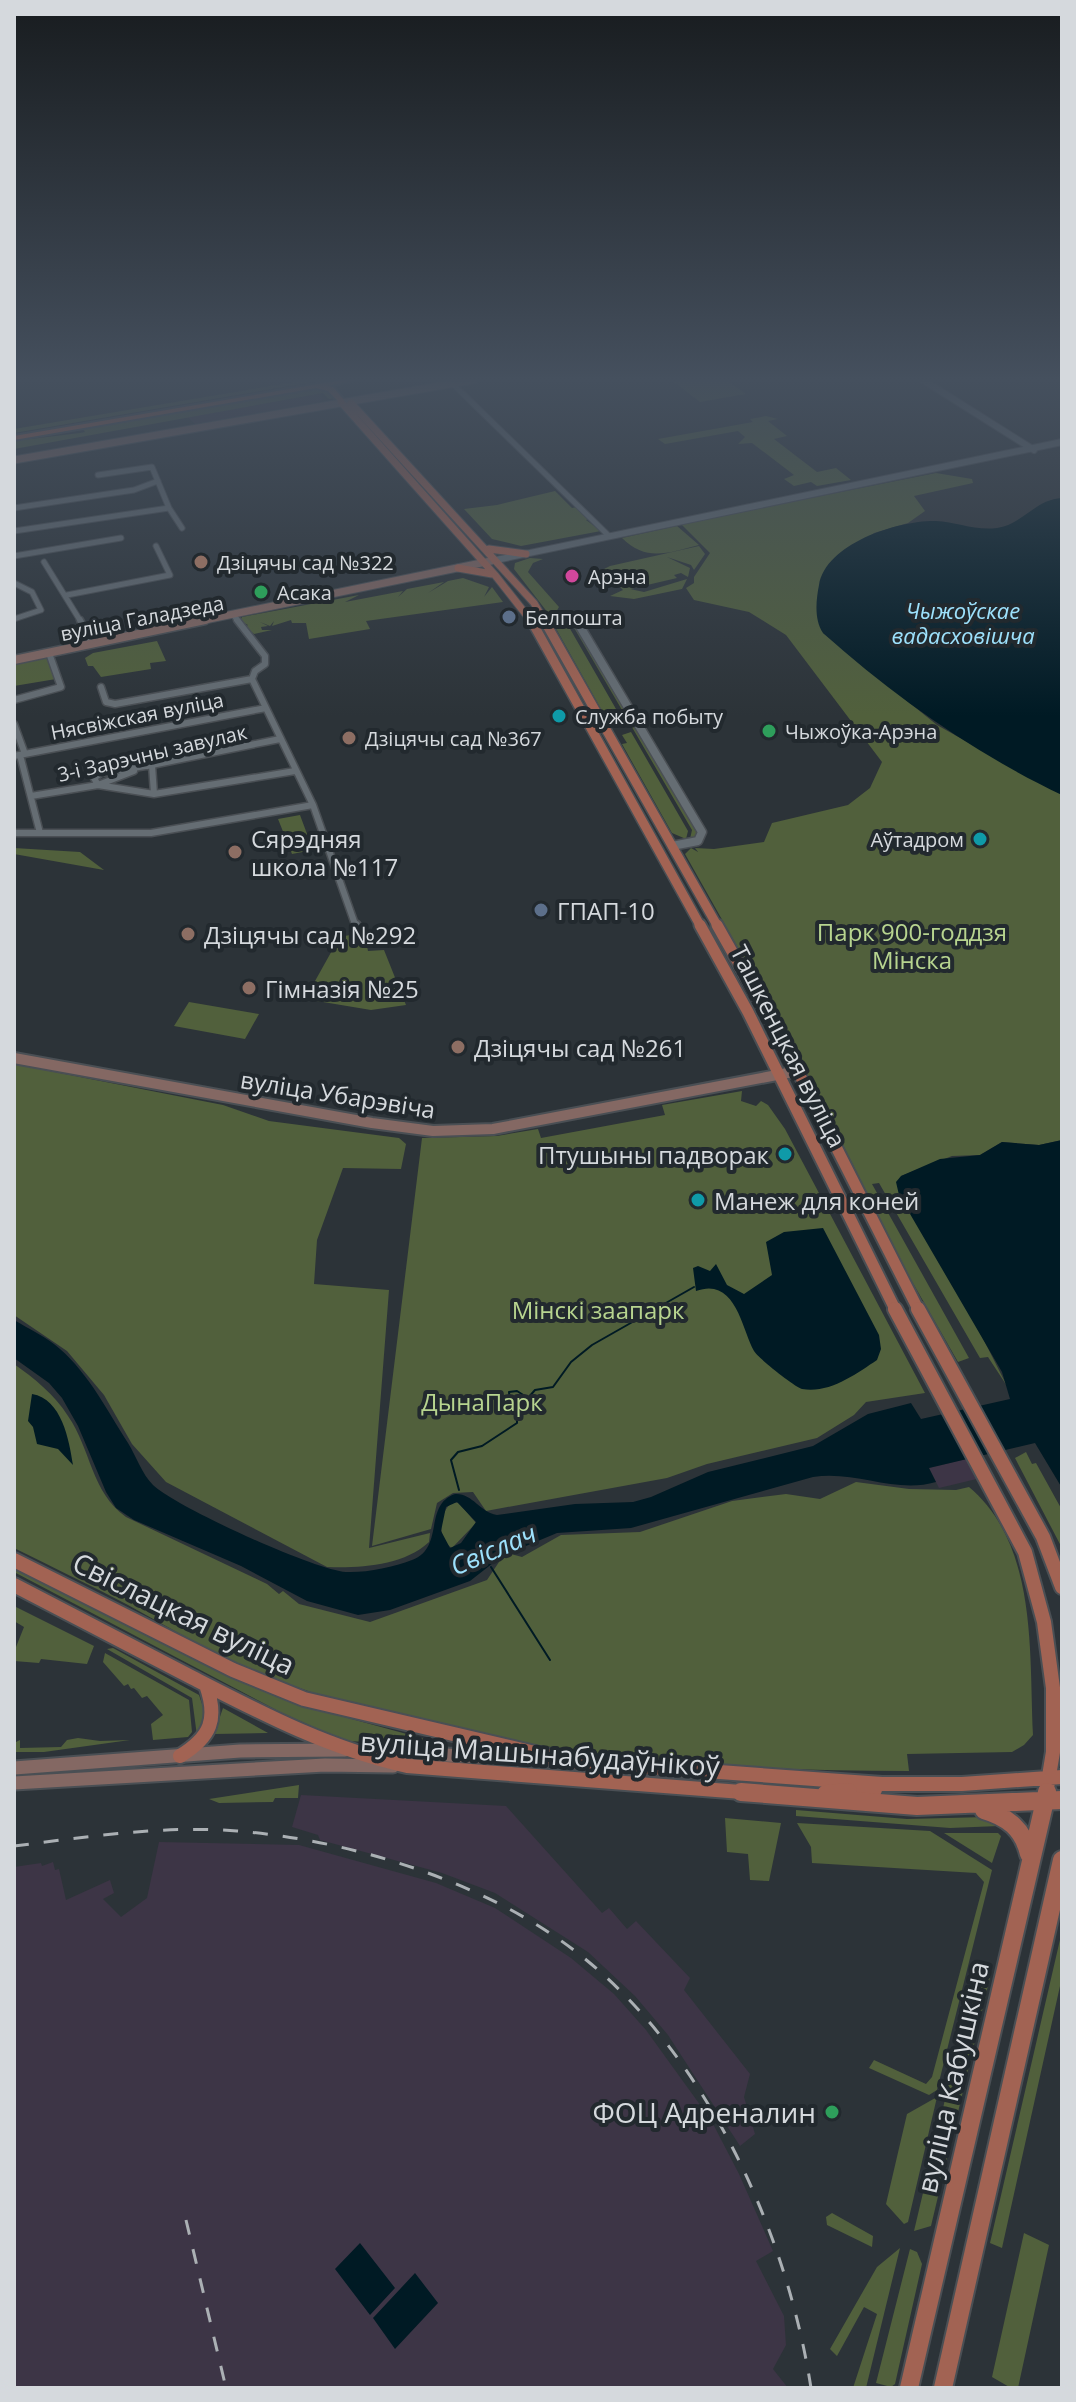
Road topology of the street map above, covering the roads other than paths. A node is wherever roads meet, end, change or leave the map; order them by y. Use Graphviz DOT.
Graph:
graph roads {
  1 [pos="119,492"];
  2 [pos="163,492"];
  3 [pos="423,492"];
  4 [pos="432,492"];
  5 [pos="564,492"];
  6 [pos="823,492"];
  7 [pos="14,508"];
  8 [pos="169,508"];
  9 [pos="182,528"];
  10 [pos="14,531"];
  11 [pos="609,536"];
  12 [pos="121,538"];
  13 [pos="156,546"];
  14 [pos="471,548"];
  15 [pos="486,548"];
  16 [pos="526,554"];
  17 [pos="14,556"];
  18 [pos="496,560"];
  19 [pos="44,562"];
  20 [pos="484,563"];
  21 [pos="458,568"];
  22 [pos="508,573"];
  23 [pos="495,575"];
  24 [pos="14,583"];
  25 [pos="67,595"];
  26 [pos="234,616"];
  27 [pos="14,619"];
  28 [pos="543,619"];
  29 [pos="531,621"];
  30 [pos="92,644"];
  31 [pos="49,653"];
  32 [pos="14,660"];
  33 [pos="252,679"];
  34 [pos="101,687"];
  35 [pos="14,700"];
  36 [pos="266,708"];
  37 [pos="14,724"];
  38 [pos="280,739"];
  39 [pos="20,755"];
  40 [pos="152,765"];
  41 [pos="295,771"];
  42 [pos="98,785"];
  43 [pos="154,795"];
  44 [pos="31,796"];
  45 [pos="313,805"];
  46 [pos="14,833"];
  47 [pos="40,833"];
  48 [pos="672,846"];
  49 [pos="657,848"];
  50 [pos="358,932"];
  51 [pos="14,1058"];
  52 [pos="798,1071"];
  53 [pos="779,1074"];
  54 [pos="14,1560"];
  55 [pos="14,1585"];
  56 [pos="1062,1587"];
  57 [pos="206,1685"];
  58 [pos="339,1750"];
  59 [pos="180,1756"];
  60 [pos="569,1761"];
  61 [pos="407,1766"];
  62 [pos="14,1768"];
  63 [pos="1055,1777"];
  64 [pos="14,1783"];
  65 [pos="878,1784"];
  66 [pos="811,1799"];
  67 [pos="1054,1801"];
  68 [pos="969,1806"];
  69 [pos="1030,1860"];
  70 [pos="1062,1860"];
  71 [pos="909,2388"];
  72 [pos="943,2388"];
  1 -- 7 [label="street"];
  2 -- 8 [label="street"];
  3 -- 14 [label="main road, Ташкенцкая вуліца"];
  4 -- 15 [label="main road, Ташкенцкая вуліца"];
  5 -- 11 [label="street"];
  6 -- 11 [label="street, вуліца Галадзеда"];
  8 -- 9 [label="street"];
  8 -- 10 [label="street"];
  11 -- 16 [label="street, вуліца Галадзеда"];
  12 -- 17 [label="street"];
  13 -- 25 [label="street"];
  14 -- 20 [label="main road, Ташкенцкая вуліца"];
  14 -- 21 [label="main road"];
  15 -- 16 [label="main road"];
  15 -- 18 [label="main road, Ташкенцкая вуліца"];
  16 -- 18 [label="street, вуліца Галадзеда"];
  16 -- 22 [label="main road"];
  18 -- 20 [label="main road, вуліца Галадзеда"];
  18 -- 22 [label="main road, Ташкенцкая вуліца"];
  19 -- 25 [label="street"];
  20 -- 21 [label="main road, вуліца Галадзеда"];
  20 -- 23 [label="main road, Ташкенцкая вуліца"];
  21 -- 23 [label="main road"];
  21 -- 26 [label="main road, вуліца Галадзеда"];
  22 -- 28 [label="main road, Ташкенцкая вуліца"];
  23 -- 29 [label="main road, Ташкенцкая вуліца"];
  24 -- 27 [label="street"];
  25 -- 30 [label="street"];
  26 -- 30 [label="main road, вуліца Галадзеда"];
  26 -- 33 [label="street"];
  28 -- 29 [label="main road"];
  28 -- 48 [label="main road, Ташкенцкая вуліца"];
  28 -- 48 [label="street"];
  29 -- 49 [label="main road, Ташкенцкая вуліца"];
  30 -- 31 [label="main road, вуліца Галадзеда"];
  31 -- 32 [label="main road, вуліца Галадзеда"];
  31 -- 35 [label="street"];
  33 -- 34 [label="street"];
  33 -- 36 [label="street"];
  36 -- 38 [label="street"];
  36 -- 39 [label="street, Нясвіжская вуліца"];
  37 -- 39 [label="street"];
  38 -- 40 [label="street, 3-і Зарэчны завулак"];
  38 -- 41 [label="street"];
  39 -- 44 [label="street"];
  40 -- 42 [label="street, 3-і Зарэчны завулак"];
  40 -- 43 [label="street"];
  41 -- 43 [label="street"];
  41 -- 45 [label="street"];
  42 -- 43 [label="street"];
  42 -- 44 [label="street, 3-і Зарэчны завулак"];
  44 -- 47 [label="street"];
  45 -- 47 [label="street"];
  45 -- 50 [label="street"];
  46 -- 47 [label="street"];
  48 -- 49 [label="main road"];
  48 -- 52 [label="main road, Ташкенцкая вуліца"];
  49 -- 53 [label="main road, Ташкенцкая вуліца"];
  51 -- 53 [label="main road, вуліца Убарэвіча"];
  52 -- 53 [label="main road, вуліца Убарэвіча"];
  52 -- 56 [label="main road, Ташкенцкая вуліца"];
  53 -- 63 [label="main road, Ташкенцкая вуліца"];
  54 -- 60 [label="main road, Свіслацкая вуліца"];
  55 -- 57 [label="main road, Свіслацкая вуліца"];
  57 -- 58 [label="main road, Свіслацкая вуліца"];
  57 -- 59 [label="main road"];
  58 -- 59 [label="main road, вуліца Машынабудаўнікоў"];
  58 -- 60 [label="main road, вуліца Машынабудаўнікоў"];
  58 -- 61 [label="main road, Свіслацкая вуліца"];
  59 -- 62 [label="main road, вуліца Машынабудаўнікоў"];
  60 -- 65 [label="main road, вуліца Машынабудаўнікоў"];
  61 -- 64 [label="main road, вуліца Машынабудаўнікоў"];
  61 -- 66 [label="main road, вуліца Машынабудаўнікоў"];
  63 -- 65 [label="main road, вуліца Машынабудаўнікоў"];
  63 -- 67 [label="main road, вуліца Кабушкіна"];
  65 -- 66 [label="main road"];
  66 -- 68 [label="main road, вуліца Машынабудаўнікоў"];
  67 -- 68 [label="main road, вуліца Машынабудаўнікоў"];
  67 -- 69 [label="main road, вуліца Кабушкіна"];
  68 -- 69 [label="main road"];
  69 -- 71 [label="main road, вуліца Кабушкіна"];
  70 -- 72 [label="main road"];
}
